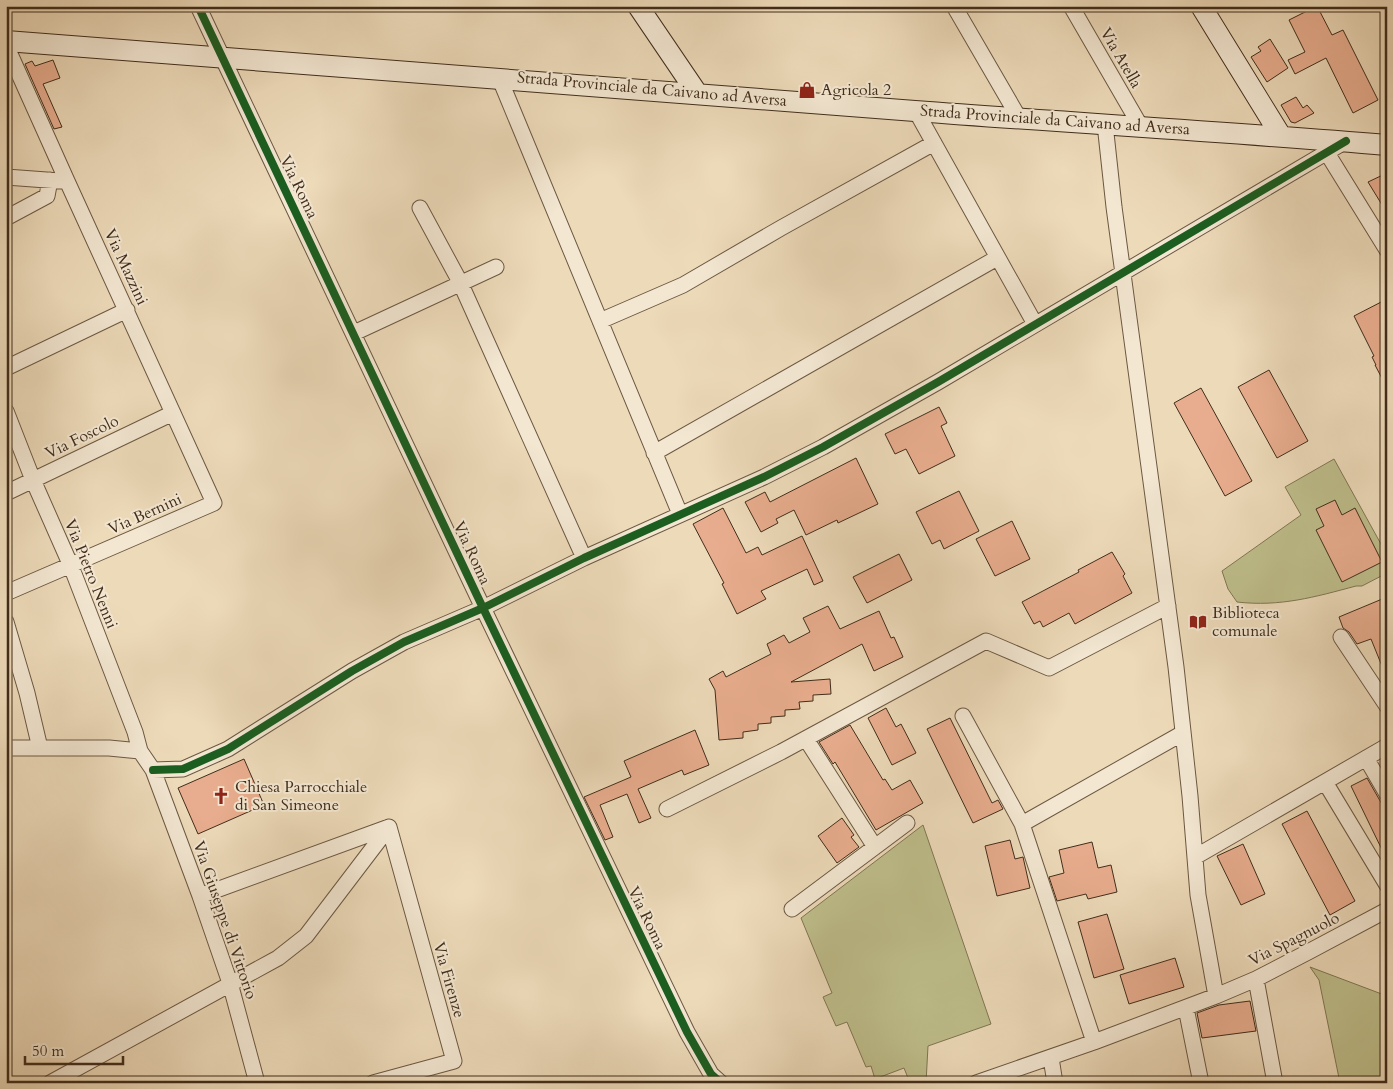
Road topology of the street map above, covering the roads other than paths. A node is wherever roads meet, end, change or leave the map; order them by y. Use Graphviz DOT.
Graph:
graph roads {
  1 [pos="198,6"];
  2 [pos="954,6"];
  3 [pos="1071,6"];
  4 [pos="1200,6"];
  5 [pos="641,7"];
  6 [pos="6,41"];
  7 [pos="6,45"];
  8 [pos="222,56"];
  9 [pos="499,77"];
  10 [pos="697,92"];
  11 [pos="916,111"];
  12 [pos="1019,118"];
  13 [pos="1104,124"];
  14 [pos="1141,127"];
  15 [pos="1281,136"];
  16 [pos="1346,141"];
  17 [pos="934,143"];
  18 [pos="1387,145"];
  19 [pos="1327,153"];
  20 [pos="6,177"];
  21 [pos="50,180"];
  22 [pos="67,181"];
  23 [pos="420,208"];
  24 [pos="6,218"];
  25 [pos="1387,250"];
  26 [pos="997,258"];
  27 [pos="496,266"];
  28 [pos="1123,273"];
  29 [pos="460,282"];
  30 [pos="127,310"];
  31 [pos="600,321"];
  32 [pos="1035,324"];
  33 [pos="354,333"];
  34 [pos="6,368"];
  35 [pos="6,411"];
  36 [pos="173,413"];
  37 [pos="654,453"];
  38 [pos="33,480"];
  39 [pos="6,493"];
  40 [pos="214,503"];
  41 [pos="680,514"];
  42 [pos="584,558"];
  43 [pos="71,566"];
  44 [pos="6,593"];
  45 [pos="1168,606"];
  46 [pos="483,608"];
  47 [pos="6,622"];
  48 [pos="1341,637"];
  49 [pos="1387,706"];
  50 [pos="963,716"];
  51 [pos="1183,733"];
  52 [pos="806,739"];
  53 [pos="1387,746"];
  54 [pos="6,748"];
  55 [pos="40,748"];
  56 [pos="140,751"];
  57 [pos="1366,758"];
  58 [pos="153,770"];
  59 [pos="1325,782"];
  60 [pos="1387,794"];
  61 [pos="667,809"];
  62 [pos="907,823"];
  63 [pos="1022,824"];
  64 [pos="389,827"];
  65 [pos="875,847"];
  66 [pos="1195,857"];
  67 [pos="1387,885"];
  68 [pos="200,896"];
  69 [pos="792,910"];
  70 [pos="1387,910"];
  71 [pos="1256,979"];
  72 [pos="230,983"];
  73 [pos="1216,996"];
  74 [pos="1186,1008"];
  75 [pos="1094,1042"];
  76 [pos="1051,1058"];
  77 [pos="717,1082"];
  78 [pos="50,1083"];
  79 [pos="257,1083"];
  80 [pos="373,1083"];
  81 [pos="976,1083"];
  82 [pos="1055,1083"];
  83 [pos="1201,1083"];
  84 [pos="1275,1083"];
  1 -- 8 [label="street, Via Roma"];
  2 -- 12 [label="street"];
  3 -- 14 [label="street, Via Atella"];
  4 -- 15 [label="main road"];
  5 -- 10 [label="main road"];
  6 -- 8 [label="main road, Strada Provinciale da Caivano ad Aversa"];
  7 -- 22 [label="street, Via Mazzini"];
  8 -- 9 [label="main road, Strada Provinciale da Caivano ad Aversa"];
  8 -- 33 [label="street, Via Roma"];
  9 -- 10 [label="main road, Strada Provinciale da Caivano ad Aversa"];
  9 -- 31 [label="street"];
  10 -- 11 [label="main road, Strada Provinciale da Caivano ad Aversa"];
  11 -- 12 [label="main road, Strada Provinciale da Caivano ad Aversa"];
  11 -- 17 [label="street"];
  12 -- 13 [label="main road, Strada Provinciale da Caivano ad Aversa"];
  13 -- 14 [label="main road, Strada Provinciale da Caivano ad Aversa"];
  13 -- 28 [label="street"];
  14 -- 15 [label="main road, Strada Provinciale da Caivano ad Aversa"];
  15 -- 16 [label="main road, Strada Provinciale da Caivano ad Aversa"];
  16 -- 18 [label="main road, Strada Provinciale da Caivano ad Aversa"];
  16 -- 19 [label="street"];
  17 -- 26 [label="street"];
  17 -- 31 [label="street"];
  19 -- 25 [label="street"];
  19 -- 28 [label="street"];
  20 -- 21 [label="street"];
  21 -- 22 [label="street"];
  21 -- 24 [label="street"];
  22 -- 30 [label="street, Via Mazzini"];
  23 -- 29 [label="street"];
  26 -- 32 [label="street"];
  26 -- 37 [label="street"];
  27 -- 29 [label="street"];
  28 -- 32 [label="street"];
  28 -- 45 [label="street"];
  29 -- 33 [label="street"];
  29 -- 42 [label="street"];
  30 -- 34 [label="street"];
  30 -- 36 [label="street, Via Mazzini"];
  31 -- 37 [label="street"];
  32 -- 41 [label="street"];
  33 -- 46 [label="street, Via Roma"];
  35 -- 38 [label="street, Via Pietro Nenni"];
  36 -- 38 [label="street, Via Foscolo"];
  36 -- 40 [label="street, Via Mazzini"];
  37 -- 41 [label="street"];
  38 -- 39 [label="street, Via Foscolo"];
  38 -- 43 [label="street, Via Pietro Nenni"];
  40 -- 43 [label="street, Via Bernini"];
  41 -- 42 [label="street"];
  42 -- 46 [label="street"];
  43 -- 44 [label="street, Via Bernini"];
  43 -- 56 [label="street, Via Pietro Nenni"];
  45 -- 51 [label="street"];
  45 -- 52 [label="street"];
  46 -- 58 [label="street"];
  46 -- 77 [label="street, Via Roma"];
  47 -- 55 [label="street"];
  48 -- 49 [label="street"];
  50 -- 63 [label="street"];
  51 -- 63 [label="street"];
  51 -- 66 [label="street"];
  52 -- 61 [label="street"];
  52 -- 65 [label="street"];
  53 -- 57 [label="street"];
  54 -- 55 [label="street"];
  55 -- 56 [label="street"];
  56 -- 58 [label="street, Via Pietro Nenni"];
  57 -- 59 [label="street"];
  57 -- 60 [label="street"];
  58 -- 68 [label="street, Via Giuseppe di Vittorio"];
  59 -- 66 [label="street"];
  59 -- 67 [label="street"];
  62 -- 65 [label="street"];
  63 -- 75 [label="street"];
  64 -- 68 [label="street"];
  64 -- 72 [label="street"];
  64 -- 80 [label="street, Via Firenze"];
  65 -- 69 [label="street"];
  66 -- 73 [label="street"];
  68 -- 72 [label="street, Via Giuseppe di Vittorio"];
  70 -- 71 [label="street, Via Spagnuolo"];
  71 -- 73 [label="street, Via Spagnuolo"];
  71 -- 84 [label="street"];
  72 -- 78 [label="street"];
  72 -- 79 [label="street, Via Giuseppe di Vittorio"];
  73 -- 74 [label="street, Via Spagnuolo"];
  74 -- 75 [label="street, Via Spagnuolo"];
  74 -- 83 [label="street"];
  75 -- 76 [label="street, Via Spagnuolo"];
  76 -- 81 [label="street, Via Spagnuolo"];
  76 -- 82 [label="street"];
}
